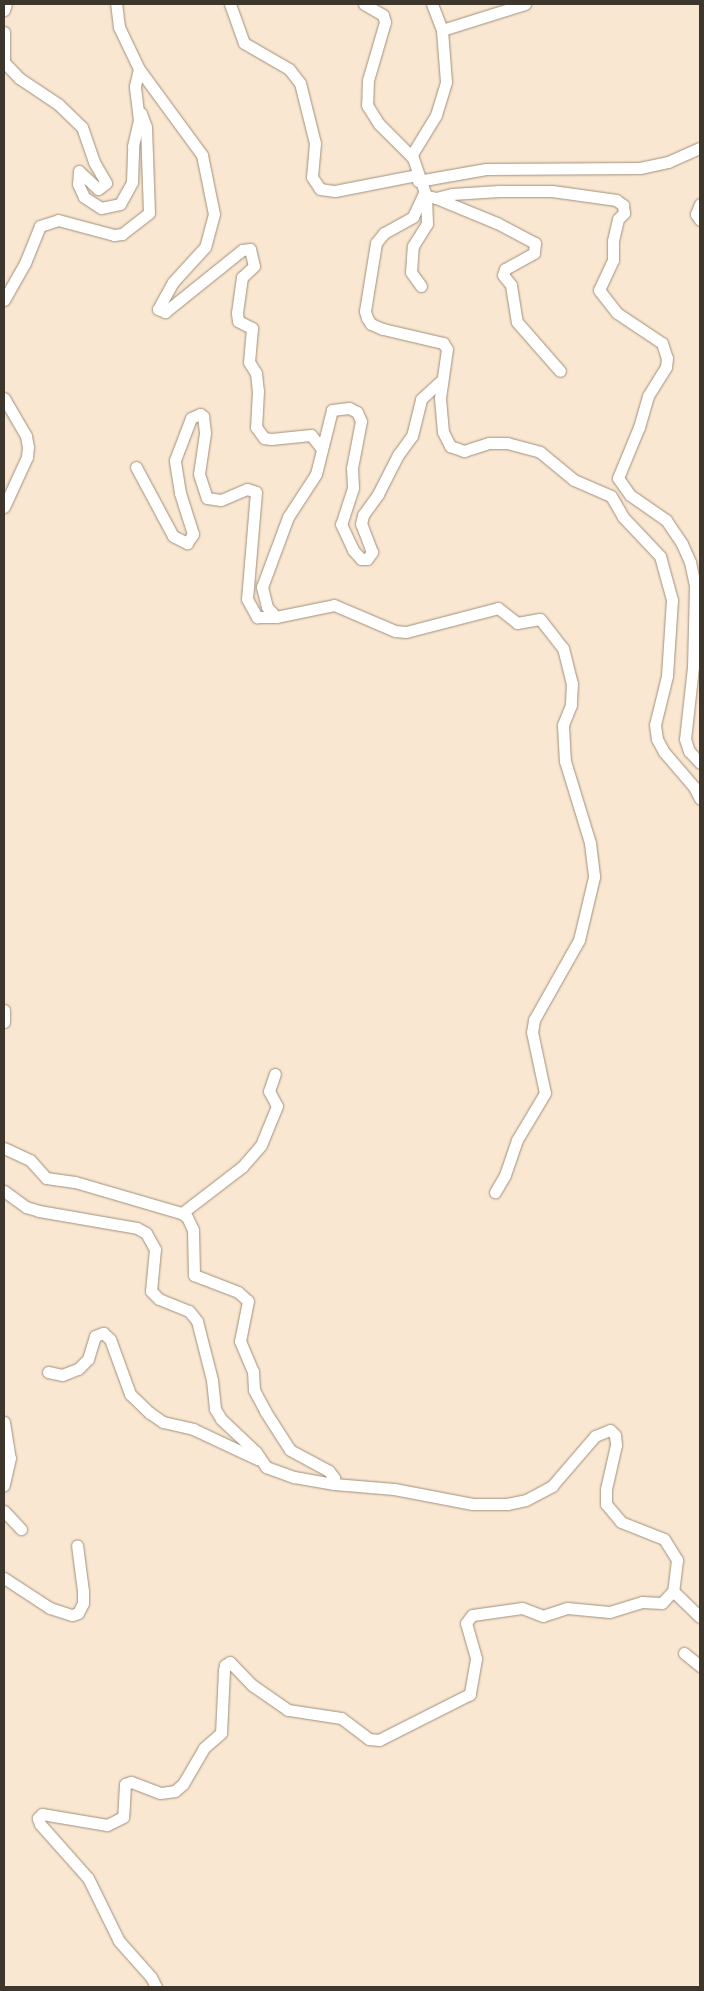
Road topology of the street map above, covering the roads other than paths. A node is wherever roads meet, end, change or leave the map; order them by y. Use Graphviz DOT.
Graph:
graph roads {
  1 [pos="6,4"];
  2 [pos="116,4"];
  3 [pos="230,4"];
  4 [pos="364,4"];
  5 [pos="432,4"];
  6 [pos="525,4"];
  7 [pos="4,10"];
  8 [pos="442,30"];
  9 [pos="4,32"];
  10 [pos="4,62"];
  11 [pos="139,69"];
  12 [pos="137,106"];
  13 [pos="700,148"];
  14 [pos="411,156"];
  15 [pos="418,178"];
  16 [pos="429,196"];
  17 [pos="700,204"];
  18 [pos="700,220"];
  19 [pos="421,286"];
  20 [pos="4,300"];
  21 [pos="560,371"];
  22 [pos="441,381"];
  23 [pos="4,398"];
  24 [pos="322,449"];
  25 [pos="136,467"];
  26 [pos="4,507"];
  27 [pos="698,588"];
  28 [pos="276,617"];
  29 [pos="700,762"];
  30 [pos="700,799"];
  31 [pos="4,1010"];
  32 [pos="4,1022"];
  33 [pos="274,1074"];
  34 [pos="4,1148"];
  35 [pos="4,1191"];
  36 [pos="495,1192"];
  37 [pos="182,1213"];
  38 [pos="48,1372"];
  39 [pos="4,1422"];
  40 [pos="266,1467"];
  41 [pos="334,1484"];
  42 [pos="4,1485"];
  43 [pos="4,1511"];
  44 [pos="21,1529"];
  45 [pos="77,1545"];
  46 [pos="4,1578"];
  47 [pos="673,1592"];
  48 [pos="700,1617"];
  49 [pos="684,1653"];
  50 [pos="700,1666"];
  51 [pos="156,1987"];
  1 -- 7 [label="street"];
  2 -- 11 [label="street"];
  3 -- 15 [label="street"];
  4 -- 14 [label="street"];
  5 -- 8 [label="street"];
  6 -- 8 [label="street"];
  8 -- 14 [label="street"];
  9 -- 10 [label="street"];
  10 -- 12 [label="street"];
  11 -- 12 [label="street"];
  11 -- 24 [label="street"];
  12 -- 20 [label="street"];
  13 -- 15 [label="street"];
  14 -- 15 [label="street"];
  15 -- 16 [label="street"];
  16 -- 19 [label="street"];
  16 -- 21 [label="street"];
  16 -- 22 [label="street"];
  16 -- 27 [label="street"];
  17 -- 18 [label="street"];
  22 -- 24 [label="street"];
  22 -- 30 [label="street"];
  23 -- 26 [label="street"];
  24 -- 28 [label="street"];
  25 -- 28 [label="street"];
  27 -- 29 [label="street"];
  28 -- 36 [label="street"];
  31 -- 32 [label="street"];
  33 -- 37 [label="street"];
  34 -- 37 [label="street"];
  35 -- 40 [label="street"];
  37 -- 41 [label="street"];
  38 -- 40 [label="street"];
  39 -- 42 [label="street"];
  40 -- 41 [label="street"];
  41 -- 47 [label="street"];
  43 -- 44 [label="street"];
  45 -- 46 [label="street"];
  47 -- 48 [label="street"];
  47 -- 51 [label="street"];
  49 -- 50 [label="street"];
}
